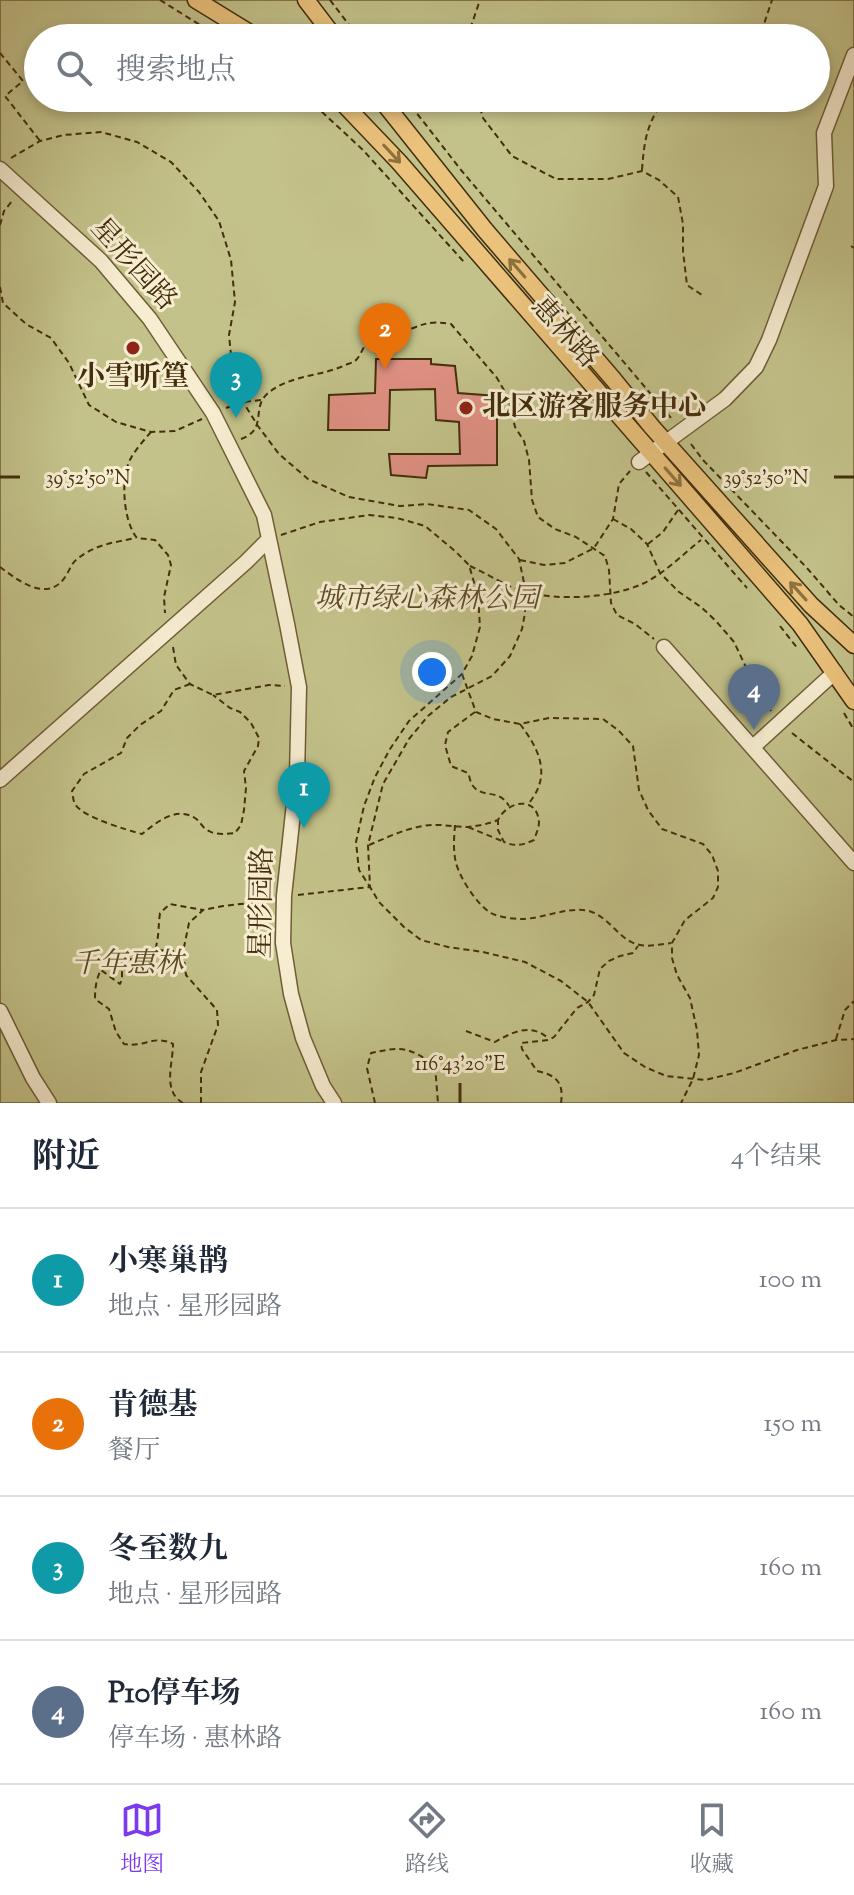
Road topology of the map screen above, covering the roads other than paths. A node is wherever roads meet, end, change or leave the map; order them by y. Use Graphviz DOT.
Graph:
graph roads {
  1 [pos="196,0"];
  2 [pos="306,0"];
  3 [pos="235,24"];
  4 [pos="324,24"];
  5 [pos="854,55"];
  6 [pos="351,112"];
  7 [pos="391,112"];
  8 [pos="5,163"];
  9 [pos="666,443"];
  10 [pos="645,457"];
  11 [pos="269,539"];
  12 [pos="854,645"];
  13 [pos="664,647"];
  14 [pos="835,672"];
  15 [pos="847,704"];
  16 [pos="753,747"];
  17 [pos="0,780"];
  18 [pos="854,863"];
  19 [pos="0,1011"];
  20 [pos="49,1103"];
  21 [pos="334,1103"];
  1 -- 3 [label="main road"];
  2 -- 4 [label="main road"];
  5 -- 9 [label="street"];
  6 -- 10 [label="main road, 惠林路, one-way"];
  9 -- 7 [label="main road, 惠林路, one-way"];
  8 -- 11 [label="street, 星形园路"];
  9 -- 10 [label="street"];
  12 -- 9 [label="main road, 惠林路, one-way"];
  10 -- 14 [label="main road, 惠林路, one-way"];
  11 -- 17 [label="street"];
  11 -- 21 [label="street, 星形园路"];
  13 -- 16 [label="street"];
  14 -- 15 [label="main road, 惠林路"];
  14 -- 16 [label="street"];
  16 -- 18 [label="street"];
  19 -- 20 [label="street"];
}
